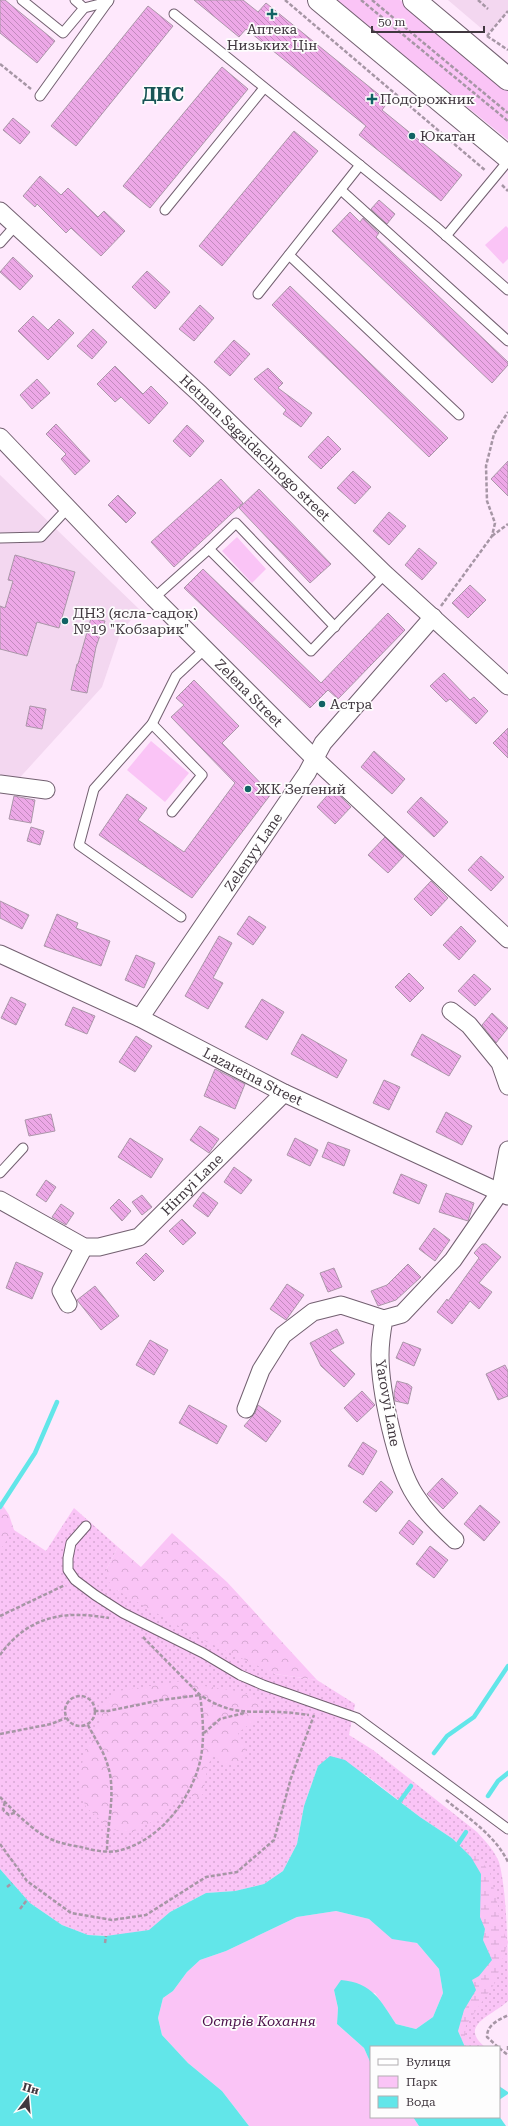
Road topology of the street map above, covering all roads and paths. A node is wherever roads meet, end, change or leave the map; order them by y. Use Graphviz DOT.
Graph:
graph roads {
  1 [pos="22,0"];
  2 [pos="75,0"];
  3 [pos="286,0"];
  4 [pos="319,0"];
  5 [pos="361,0"];
  6 [pos="372,0"];
  7 [pos="414,0"];
  8 [pos="478,0"];
  9 [pos="108,1"];
  10 [pos="84,8"];
  11 [pos="488,9"];
  12 [pos="508,11"];
  13 [pos="174,14"];
  14 [pos="487,36"];
  15 [pos="0,64"];
  16 [pos="508,79"];
  17 [pos="264,88"];
  18 [pos="40,96"];
  19 [pos="508,112"];
  20 [pos="508,121"];
  21 [pos="508,157"];
  22 [pos="508,161"];
  23 [pos="360,166"];
  24 [pos="494,178"];
  25 [pos="341,190"];
  26 [pos="508,191"];
  27 [pos="165,210"];
  28 [pos="0,211"];
  29 [pos="16,225"];
  30 [pos="446,236"];
  31 [pos="0,243"];
  32 [pos="289,255"];
  33 [pos="508,290"];
  34 [pos="258,294"];
  35 [pos="508,341"];
  36 [pos="508,412"];
  37 [pos="459,414"];
  38 [pos="0,437"];
  39 [pos="68,508"];
  40 [pos="508,524"];
  41 [pos="492,536"];
  42 [pos="0,538"];
  43 [pos="209,549"];
  44 [pos="385,574"];
  45 [pos="154,598"];
  46 [pos="433,617"];
  47 [pos="335,627"];
  48 [pos="204,648"];
  49 [pos="508,686"];
  50 [pos="152,724"];
  51 [pos="314,758"];
  52 [pos="0,784"];
  53 [pos="46,790"];
  54 [pos="172,812"];
  55 [pos="181,917"];
  56 [pos="508,939"];
  57 [pos="0,954"];
  58 [pos="451,1011"];
  59 [pos="140,1018"];
  60 [pos="508,1086"];
  61 [pos="284,1093"];
  62 [pos="24,1148"];
  63 [pos="508,1150"];
  64 [pos="0,1172"];
  65 [pos="504,1194"];
  66 [pos="0,1200"];
  67 [pos="84,1247"];
  68 [pos="68,1304"];
  69 [pos="384,1318"];
  70 [pos="246,1409"];
  71 [pos="86,1526"];
  72 [pos="455,1540"];
  73 [pos="75,1580"];
  74 [pos="0,1616"];
  75 [pos="112,1619"];
  76 [pos="141,1635"];
  77 [pos="0,1656"];
  78 [pos="200,1695"];
  79 [pos="95,1711"];
  80 [pos="245,1713"];
  81 [pos="314,1716"];
  82 [pos="66,1718"];
  83 [pos="321,1718"];
  84 [pos="88,1725"];
  85 [pos="204,1733"];
  86 [pos="0,1734"];
  87 [pos="0,1796"];
  88 [pos="442,1797"];
  89 [pos="5,1802"];
  90 [pos="16,1812"];
  91 [pos="508,1829"];
  92 [pos="0,1844"];
  93 [pos="106,1852"];
  94 [pos="508,1862"];
  95 [pos="12,1883"];
  96 [pos="7,1887"];
  97 [pos="27,1900"];
  98 [pos="20,1909"];
  99 [pos="106,1936"];
  100 [pos="105,1943"];
  101 [pos="508,2015"];
  102 [pos="497,2046"];
  103 [pos="508,2046"];
  104 [pos="500,2049"];
  105 [pos="508,2050"];
  106 [pos="508,2055"];
  1 -- 10 [label="lane"];
  2 -- 10 [label="lane"];
  3 -- 24 [label="path"];
  4 -- 21 [label="main road"];
  5 -- 20 [label="path"];
  6 -- 19 [label="path"];
  7 -- 16 [label="main road"];
  8 -- 11 [label="path"];
  9 -- 10 [label="lane"];
  9 -- 18 [label="lane"];
  12 -- 14 [label="path"];
  13 -- 17 [label="lane"];
  15 -- 18 [label="path"];
  17 -- 23 [label="lane"];
  17 -- 27 [label="lane"];
  22 -- 24 [label="lane"];
  23 -- 25 [label="lane"];
  23 -- 30 [label="lane"];
  24 -- 26 [label="path"];
  24 -- 30 [label="lane"];
  25 -- 32 [label="lane"];
  25 -- 35 [label="lane"];
  28 -- 29 [label="street, Hetman Sagaidachnogo street"];
  29 -- 31 [label="lane"];
  29 -- 44 [label="street, Hetman Sagaidachnogo street"];
  30 -- 33 [label="lane"];
  32 -- 34 [label="lane"];
  32 -- 37 [label="lane"];
  36 -- 41 [label="path"];
  38 -- 39 [label="street, Zelena Street"];
  39 -- 42 [label="lane"];
  39 -- 45 [label="street, Zelena Street"];
  40 -- 41 [label="path"];
  41 -- 46 [label="path"];
  43 -- 45 [label="lane"];
  43 -- 47 [label="lane"];
  43 -- 47 [label="lane"];
  44 -- 46 [label="street, Hetman Sagaidachnogo street"];
  44 -- 47 [label="lane"];
  45 -- 48 [label="street, Zelena Street"];
  46 -- 49 [label="street, Hetman Sagaidachnogo street"];
  46 -- 51 [label="street, Zelenyy Lane"];
  48 -- 50 [label="lane"];
  48 -- 51 [label="street, Zelena Street"];
  50 -- 54 [label="lane"];
  50 -- 55 [label="lane"];
  51 -- 56 [label="street, Zelena Street"];
  51 -- 59 [label="street, Zelenyy Lane"];
  52 -- 53 [label="street"];
  57 -- 59 [label="street, Lazaretna Street"];
  58 -- 60 [label="street"];
  59 -- 61 [label="street, Lazaretna Street"];
  61 -- 65 [label="street, Lazaretna Street"];
  61 -- 67 [label="street, Hirnyi Lane"];
  62 -- 64 [label="lane"];
  63 -- 65 [label="street"];
  65 -- 69 [label="street"];
  66 -- 67 [label="street"];
  67 -- 68 [label="street"];
  69 -- 70 [label="street"];
  69 -- 72 [label="street, Yarovyi Lane"];
  71 -- 73 [label="lane"];
  73 -- 74 [label="path"];
  73 -- 91 [label="lane"];
  75 -- 77 [label="path"];
  76 -- 78 [label="path"];
  78 -- 79 [label="path"];
  78 -- 80 [label="path"];
  78 -- 85 [label="path"];
  79 -- 82 [label="path"];
  79 -- 84 [label="path"];
  80 -- 81 [label="path"];
  80 -- 85 [label="path"];
  81 -- 83 [label="path"];
  81 -- 92 [label="path"];
  82 -- 84 [label="path"];
  82 -- 86 [label="path"];
  84 -- 93 [label="path"];
  85 -- 93 [label="path"];
  87 -- 89 [label="path"];
  88 -- 94 [label="path"];
  89 -- 90 [label="path"];
  89 -- 90 [label="path"];
  90 -- 93 [label="path"];
  95 -- 96 [label="path"];
  97 -- 98 [label="path"];
  99 -- 100 [label="path"];
  101 -- 102 [label="path"];
  103 -- 105 [label="path"];
  104 -- 106 [label="path"];
}
